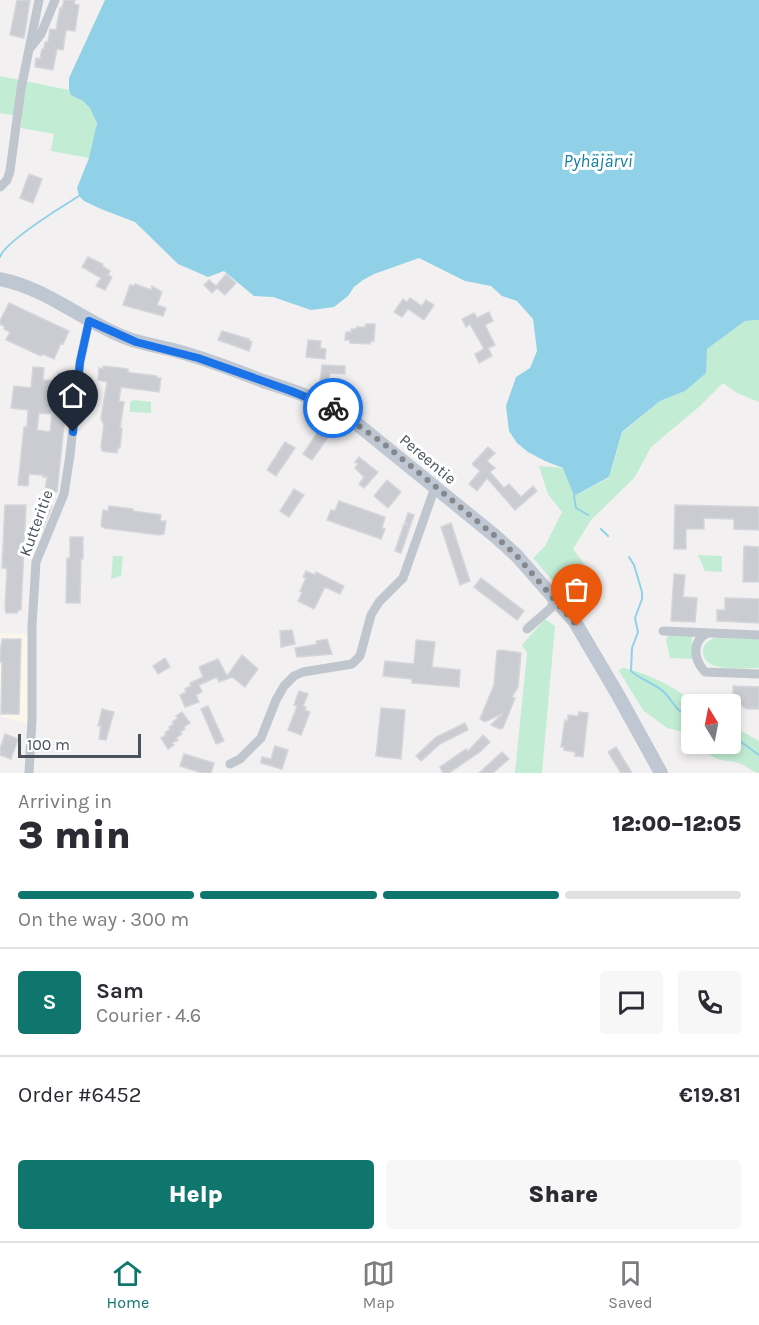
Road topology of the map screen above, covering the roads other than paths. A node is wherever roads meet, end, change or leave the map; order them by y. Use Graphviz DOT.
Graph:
graph roads {
  1 [pos="39,0"];
  2 [pos="55,0"];
  3 [pos="30,48"];
  4 [pos="0,187"];
  5 [pos="0,279"];
  6 [pos="89,321"];
  7 [pos="438,489"];
  8 [pos="554,599"];
  9 [pos="527,629"];
  10 [pos="663,631"];
  11 [pos="707,633"];
  12 [pos="759,635"];
  13 [pos="759,674"];
  14 [pos="230,764"];
  15 [pos="29,773"];
  16 [pos="661,773"];
  1 -- 3 [label="street"];
  2 -- 3 [label="street"];
  3 -- 4 [label="street"];
  5 -- 6 [label="street, Pereentie"];
  6 -- 7 [label="street, Pereentie"];
  6 -- 15 [label="street, Kutteritie"];
  7 -- 8 [label="street, Pereentie"];
  7 -- 14 [label="street"];
  8 -- 9 [label="street"];
  8 -- 16 [label="street, Pereentie"];
  10 -- 11 [label="street"];
  11 -- 12 [label="street"];
  11 -- 13 [label="street"];
}
